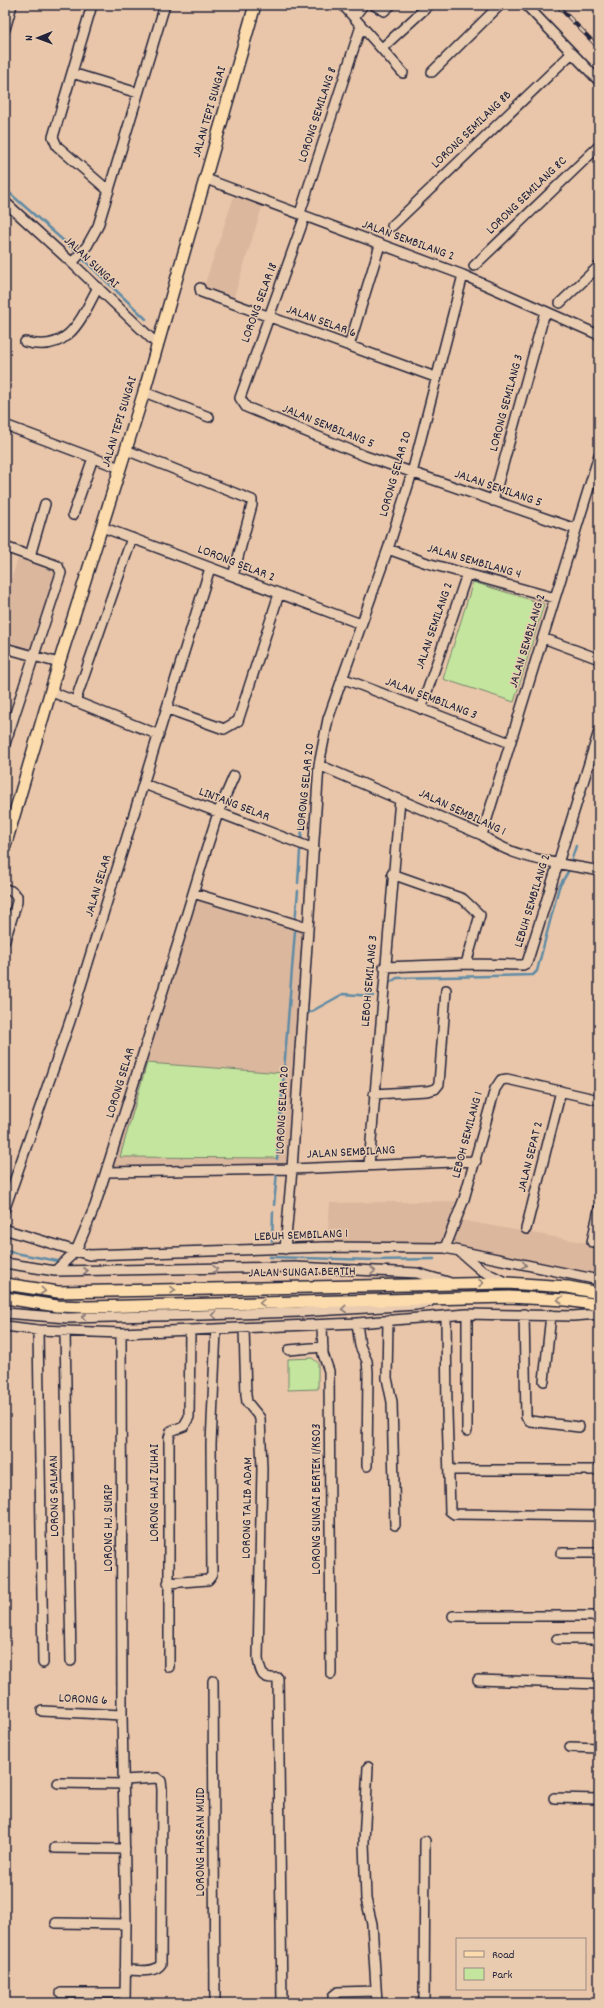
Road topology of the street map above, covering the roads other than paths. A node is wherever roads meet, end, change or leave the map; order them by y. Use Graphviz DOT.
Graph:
graph roads {
  1 [pos="12,5"];
  2 [pos="92,5"];
  3 [pos="165,5"];
  4 [pos="255,5"];
  5 [pos="343,5"];
  6 [pos="363,5"];
  7 [pos="374,5"];
  8 [pos="391,5"];
  9 [pos="429,5"];
  10 [pos="500,5"];
  11 [pos="526,5"];
  12 [pos="354,17"];
  13 [pos="361,26"];
  14 [pos="5,29"];
  15 [pos="382,48"];
  16 [pos="571,54"];
  17 [pos="432,72"];
  18 [pos="72,73"];
  19 [pos="403,73"];
  20 [pos="599,81"];
  21 [pos="138,93"];
  22 [pos="599,146"];
  23 [pos="206,179"];
  24 [pos="109,191"];
  25 [pos="5,202"];
  26 [pos="302,215"];
  27 [pos="392,226"];
  28 [pos="380,245"];
  29 [pos="72,263"];
  30 [pos="474,266"];
  31 [pos="599,266"];
  32 [pos="463,275"];
  33 [pos="98,287"];
  34 [pos="200,288"];
  35 [pos="560,303"];
  36 [pos="545,312"];
  37 [pos="269,317"];
  38 [pos="599,335"];
  39 [pos="25,342"];
  40 [pos="158,345"];
  41 [pos="348,346"];
  42 [pos="435,377"];
  43 [pos="144,392"];
  44 [pos="240,398"];
  45 [pos="210,417"];
  46 [pos="5,425"];
  47 [pos="126,450"];
  48 [pos="599,455"];
  49 [pos="93,458"];
  50 [pos="120,468"];
  51 [pos="597,472"];
  52 [pos="412,473"];
  53 [pos="493,501"];
  54 [pos="45,504"];
  55 [pos="73,515"];
  56 [pos="102,527"];
  57 [pos="576,529"];
  58 [pos="132,538"];
  59 [pos="5,547"];
  60 [pos="388,549"];
  61 [pos="30,556"];
  62 [pos="210,568"];
  63 [pos="467,574"];
  64 [pos="233,576"];
  65 [pos="278,594"];
  66 [pos="555,598"];
  67 [pos="362,624"];
  68 [pos="543,638"];
  69 [pos="5,648"];
  70 [pos="33,656"];
  71 [pos="599,659"];
  72 [pos="59,663"];
  73 [pos="342,678"];
  74 [pos="52,692"];
  75 [pos="75,702"];
  76 [pos="421,708"];
  77 [pos="168,709"];
  78 [pos="599,732"];
  79 [pos="159,735"];
  80 [pos="510,743"];
  81 [pos="5,744"];
  82 [pos="319,765"];
  83 [pos="234,776"];
  84 [pos="144,784"];
  85 [pos="400,799"];
  86 [pos="218,813"];
  87 [pos="482,835"];
  88 [pos="5,846"];
  89 [pos="314,849"];
  90 [pos="558,863"];
  91 [pos="599,871"];
  92 [pos="392,874"];
  93 [pos="5,889"];
  94 [pos="193,893"];
  95 [pos="308,928"];
  96 [pos="5,940"];
  97 [pos="466,964"];
  98 [pos="384,967"];
  99 [pos="446,990"];
  100 [pos="561,1091"];
  101 [pos="374,1094"];
  102 [pos="599,1100"];
  103 [pos="476,1161"];
  104 [pos="369,1165"];
  105 [pos="292,1169"];
  106 [pos="107,1172"];
  107 [pos="5,1208"];
  108 [pos="599,1209"];
  109 [pos="5,1228"];
  110 [pos="526,1229"];
  111 [pos="592,1242"];
  112 [pos="445,1248"];
  113 [pos="285,1249"];
  114 [pos="76,1251"];
  115 [pos="458,1252"];
  116 [pos="5,1263"];
  117 [pos="55,1271"];
  118 [pos="599,1280"];
  119 [pos="452,1283"];
  120 [pos="507,1283"];
  121 [pos="5,1284"];
  122 [pos="599,1292"];
  123 [pos="5,1298"];
  124 [pos="452,1298"];
  125 [pos="599,1305"];
  126 [pos="5,1313"];
  127 [pos="467,1314"];
  128 [pos="524,1314"];
  129 [pos="599,1314"];
  130 [pos="551,1315"];
  131 [pos="446,1316"];
  132 [pos="388,1320"];
  133 [pos="357,1323"];
  134 [pos="322,1325"];
  135 [pos="5,1326"];
  136 [pos="244,1329"];
  137 [pos="38,1330"];
  138 [pos="190,1330"];
  139 [pos="216,1330"];
  140 [pos="65,1331"];
  141 [pos="121,1333"];
  142 [pos="323,1347"];
  143 [pos="289,1350"];
  144 [pos="544,1381"];
  145 [pos="579,1427"];
  146 [pos="467,1431"];
  147 [pos="367,1466"];
  148 [pos="450,1470"];
  149 [pos="599,1470"];
  150 [pos="599,1516"];
  151 [pos="395,1525"];
  152 [pos="561,1553"];
  153 [pos="599,1553"];
  154 [pos="168,1583"];
  155 [pos="453,1616"];
  156 [pos="599,1616"];
  157 [pos="558,1639"];
  158 [pos="599,1639"];
  159 [pos="71,1661"];
  160 [pos="43,1663"];
  161 [pos="169,1667"];
  162 [pos="330,1674"];
  163 [pos="478,1680"];
  164 [pos="213,1681"];
  165 [pos="599,1684"];
  166 [pos="42,1711"];
  167 [pos="122,1719"];
  168 [pos="570,1747"];
  169 [pos="599,1748"];
  170 [pos="368,1767"];
  171 [pos="124,1782"];
  172 [pos="58,1783"];
  173 [pos="554,1798"];
  174 [pos="599,1799"];
  175 [pos="425,1841"];
  176 [pos="55,1848"];
  177 [pos="125,1849"];
  178 [pos="56,1923"];
  179 [pos="126,1924"];
  180 [pos="125,1970"];
  181 [pos="376,1991"];
  182 [pos="61,1992"];
  183 [pos="125,1998"];
  184 [pos="216,2003"];
  185 [pos="282,2003"];
  186 [pos="332,2003"];
  187 [pos="377,2003"];
  188 [pos="424,2003"];
  1 -- 14 [label="street"];
  2 -- 18 [label="street"];
  3 -- 21 [label="street"];
  4 -- 23 [label="main road, JALAN TEPI SUNGAI"];
  5 -- 12 [label="street"];
  6 -- 12 [label="street"];
  7 -- 8 [label="street"];
  9 -- 15 [label="street"];
  10 -- 17 [label="street"];
  11 -- 16 [label="street"];
  12 -- 13 [label="street"];
  13 -- 15 [label="street"];
  13 -- 26 [label="street, LORONG SEMILANG 8"];
  15 -- 19 [label="street"];
  16 -- 20 [label="street"];
  16 -- 27 [label="street, LORONG SEMILANG 8B"];
  18 -- 21 [label="street"];
  18 -- 24 [label="street"];
  21 -- 24 [label="street"];
  22 -- 30 [label="street, LORONG SEMILANG 8C"];
  23 -- 26 [label="street, JALAN SEMBILANG 2"];
  23 -- 40 [label="main road, JALAN TEPI SUNGAI"];
  24 -- 29 [label="street"];
  25 -- 29 [label="street, JALAN SUNGAI"];
  26 -- 28 [label="street, JALAN SEMBILANG 2"];
  26 -- 37 [label="street, LORONG SELAR 18"];
  28 -- 32 [label="street, JALAN SEMBILANG 2"];
  28 -- 41 [label="street"];
  29 -- 33 [label="street, JALAN SUNGAI"];
  31 -- 35 [label="street"];
  32 -- 36 [label="street, JALAN SEMBILANG 2"];
  32 -- 42 [label="street, LORONG SELAR 20"];
  33 -- 39 [label="street"];
  33 -- 40 [label="street, JALAN SUNGAI"];
  34 -- 37 [label="street, JALAN SELAR 6"];
  36 -- 38 [label="street, JALAN SEMBILANG 2"];
  36 -- 53 [label="street, LORONG SEMILANG 3"];
  37 -- 41 [label="street, JALAN SELAR 6"];
  37 -- 44 [label="street, LORONG SELAR 18"];
  40 -- 43 [label="main road, JALAN TEPI SUNGAI"];
  41 -- 42 [label="street, JALAN SELAR 6"];
  42 -- 52 [label="street, LORONG SELAR 20"];
  43 -- 45 [label="street"];
  43 -- 47 [label="main road, JALAN TEPI SUNGAI"];
  44 -- 52 [label="street, JALAN SEMBILANG 5"];
  46 -- 49 [label="street"];
  47 -- 50 [label="main road, JALAN TEPI SUNGAI"];
  47 -- 64 [label="street"];
  48 -- 51 [label="street, JALAN SEMBILANG 2"];
  49 -- 50 [label="street"];
  49 -- 55 [label="street"];
  50 -- 56 [label="main road, JALAN TEPI SUNGAI"];
  51 -- 57 [label="street, JALAN SEMBILANG 2"];
  52 -- 53 [label="street, JALAN SEMILANG 5"];
  52 -- 60 [label="street, LORONG SELAR 20"];
  53 -- 57 [label="street, JALAN SEMILANG 5"];
  54 -- 61 [label="street"];
  56 -- 58 [label="street, LORONG SELAR 2"];
  56 -- 72 [label="main road, JALAN TEPI SUNGAI"];
  57 -- 66 [label="street, JALAN SEMBILANG 2"];
  58 -- 62 [label="street, LORONG SELAR 2"];
  58 -- 75 [label="street"];
  59 -- 61 [label="street"];
  60 -- 63 [label="street, JALAN SEMBILANG 4"];
  60 -- 67 [label="street, LORONG SELAR 20"];
  61 -- 70 [label="street"];
  62 -- 64 [label="street, LORONG SELAR 2"];
  62 -- 77 [label="street, JALAN SELAR"];
  63 -- 66 [label="street, JALAN SEMBILANG 4"];
  63 -- 76 [label="street, JALAN SEMILANG 2"];
  64 -- 65 [label="street, LORONG SELAR 2"];
  65 -- 67 [label="street, LORONG SELAR 2"];
  65 -- 77 [label="street"];
  66 -- 68 [label="street, JALAN SEMBILANG 2"];
  67 -- 73 [label="street, LORONG SELAR 20"];
  68 -- 71 [label="street"];
  68 -- 80 [label="street, JALAN SEMBILANG 2"];
  69 -- 70 [label="street"];
  70 -- 72 [label="street"];
  70 -- 81 [label="street"];
  72 -- 74 [label="main road, JALAN TEPI SUNGAI"];
  73 -- 76 [label="street, JALAN SEMBILANG 3"];
  73 -- 82 [label="street, LORONG SELAR 20"];
  74 -- 75 [label="street"];
  74 -- 88 [label="main road, JALAN TEPI SUNGAI"];
  75 -- 79 [label="street"];
  76 -- 80 [label="street, JALAN SEMBILANG 3"];
  77 -- 79 [label="street, JALAN SELAR"];
  78 -- 90 [label="street, LEBUH SEMBILANG 2"];
  79 -- 84 [label="street, JALAN SELAR"];
  80 -- 87 [label="street, JALAN SEMBILANG 2"];
  82 -- 85 [label="street, JALAN SEMBILANG 1"];
  82 -- 89 [label="street, LORONG SELAR 20"];
  83 -- 86 [label="street, LORONG SELAR"];
  84 -- 86 [label="street, LINTANG SELAR"];
  84 -- 107 [label="street, JALAN SELAR"];
  85 -- 87 [label="street, JALAN SEMBILANG 1"];
  85 -- 92 [label="street, LEBOH SEMILANG 3"];
  86 -- 89 [label="street, LINTANG SELAR"];
  86 -- 94 [label="street, LORONG SELAR"];
  87 -- 90 [label="street, JALAN SEMBILANG 1"];
  89 -- 95 [label="street, LORONG SELAR 20"];
  90 -- 91 [label="street, JALAN SEMBILANG 1"];
  90 -- 97 [label="street, LEBUH SEMBILANG 2"];
  92 -- 97 [label="street"];
  92 -- 98 [label="street, LEBOH SEMILANG 3"];
  93 -- 96 [label="street"];
  94 -- 95 [label="street"];
  94 -- 106 [label="street, LORONG SELAR"];
  95 -- 105 [label="street, LORONG SELAR 20"];
  97 -- 98 [label="street, LEBUH SEMBILANG 2"];
  98 -- 101 [label="street, LEBOH SEMILANG 3"];
  99 -- 101 [label="street"];
  100 -- 102 [label="street, LEBOH SEMILANG 1"];
  100 -- 103 [label="street, LEBOH SEMILANG 1"];
  100 -- 110 [label="street, JALAN SEPAT 2"];
  101 -- 104 [label="street, LEBOH SEMILANG 3"];
  103 -- 104 [label="street, JALAN SEMBILANG"];
  103 -- 112 [label="street, LEBOH SEMILANG 1"];
  104 -- 105 [label="street, JALAN SEMBILANG"];
  105 -- 106 [label="street, JALAN SEMBILANG"];
  105 -- 113 [label="street, LORONG SELAR 20"];
  106 -- 114 [label="street, LORONG SELAR"];
  108 -- 111 [label="street"];
  109 -- 114 [label="street, LEBUH SEMBILANG 1"];
  112 -- 113 [label="street, LEBUH SEMBILANG 1"];
  112 -- 115 [label="street, LEBUH SEMBILANG 1"];
  113 -- 114 [label="street, LEBUH SEMBILANG 1"];
  114 -- 117 [label="street, LORONG SELAR"];
  115 -- 118 [label="street, LEBUH SEMBILANG 1, one-way"];
  115 -- 120 [label="street"];
  116 -- 117 [label="street"];
  117 -- 119 [label="street, one-way"];
  119 -- 120 [label="main road, JALAN SUNGAI BERTIH, one-way"];
  121 -- 119 [label="main road, JALAN SUNGAI BERTIH, one-way"];
  120 -- 122 [label="main road, JALAN SUNGAI BERTIH"];
  124 -- 123 [label="main road, one-way"];
  125 -- 124 [label="main road, one-way"];
  124 -- 126 [label="street, one-way"];
  127 -- 128 [label="street"];
  127 -- 131 [label="street"];
  127 -- 146 [label="street"];
  128 -- 130 [label="street"];
  128 -- 145 [label="street"];
  129 -- 130 [label="street"];
  130 -- 144 [label="street"];
  131 -- 132 [label="street"];
  131 -- 148 [label="street"];
  132 -- 133 [label="street"];
  132 -- 151 [label="street"];
  133 -- 134 [label="street"];
  133 -- 147 [label="street"];
  134 -- 136 [label="street"];
  134 -- 142 [label="street, LORONG SUNGAI BERTEK 1/KS03"];
  135 -- 137 [label="street"];
  136 -- 139 [label="street"];
  136 -- 185 [label="street, LORONG TALIB ADAM"];
  137 -- 140 [label="street"];
  137 -- 160 [label="street"];
  138 -- 139 [label="street"];
  138 -- 141 [label="street"];
  138 -- 154 [label="street, LORONG HAJI ZUHAI"];
  139 -- 154 [label="street"];
  140 -- 141 [label="street"];
  140 -- 159 [label="street, LORONG SALMAN"];
  141 -- 167 [label="street, LORONG HJ. SURIP"];
  142 -- 143 [label="street"];
  142 -- 162 [label="street, LORONG SUNGAI BERTEK 1/KS03"];
  148 -- 149 [label="street"];
  148 -- 150 [label="street"];
  152 -- 153 [label="street"];
  154 -- 161 [label="street, LORONG HAJI ZUHAI"];
  155 -- 156 [label="street"];
  157 -- 158 [label="street"];
  163 -- 165 [label="street"];
  164 -- 184 [label="street, LORONG HASSAN MUID"];
  166 -- 167 [label="street, LORONG 6"];
  167 -- 171 [label="street, LORONG HJ. SURIP"];
  168 -- 169 [label="street"];
  170 -- 181 [label="street"];
  171 -- 172 [label="street"];
  171 -- 177 [label="street, LORONG HJ. SURIP"];
  171 -- 180 [label="street"];
  173 -- 174 [label="street"];
  175 -- 188 [label="street"];
  176 -- 177 [label="street"];
  177 -- 179 [label="street, LORONG HJ. SURIP"];
  178 -- 179 [label="street"];
  179 -- 180 [label="street, LORONG HJ. SURIP"];
  180 -- 183 [label="street, LORONG HJ. SURIP"];
  181 -- 186 [label="street"];
  181 -- 187 [label="street"];
  182 -- 183 [label="street"];
}
